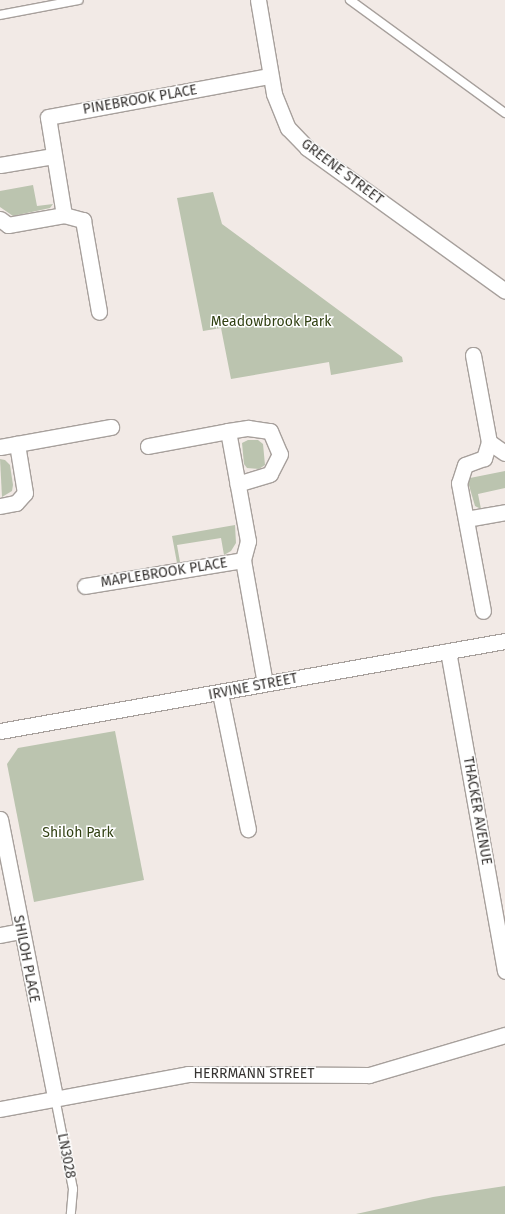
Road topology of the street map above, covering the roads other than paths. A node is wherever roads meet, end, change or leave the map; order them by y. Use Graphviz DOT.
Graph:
graph roads {
  1 [pos="80,0"];
  2 [pos="258,0"];
  3 [pos="350,0"];
  4 [pos="0,15"];
  5 [pos="270,76"];
  6 [pos="505,113"];
  7 [pos="53,156"];
  8 [pos="0,165"];
  9 [pos="64,215"];
  10 [pos="0,219"];
  11 [pos="505,291"];
  12 [pos="99,312"];
  13 [pos="473,355"];
  14 [pos="111,428"];
  15 [pos="228,431"];
  16 [pos="489,442"];
  17 [pos="17,444"];
  18 [pos="148,446"];
  19 [pos="0,447"];
  20 [pos="505,453"];
  21 [pos="238,484"];
  22 [pos="0,506"];
  23 [pos="505,512"];
  24 [pos="466,519"];
  25 [pos="243,560"];
  26 [pos="86,586"];
  27 [pos="484,611"];
  28 [pos="505,641"];
  29 [pos="448,651"];
  30 [pos="265,683"];
  31 [pos="220,694"];
  32 [pos="0,732"];
  33 [pos="0,819"];
  34 [pos="248,829"];
  35 [pos="20,931"];
  36 [pos="0,935"];
  37 [pos="505,971"];
  38 [pos="505,1035"];
  39 [pos="55,1098"];
  40 [pos="0,1109"];
  41 [pos="71,1214"];
  1 -- 4 [label="lane"];
  2 -- 5 [label="street, GREENE STREET"];
  3 -- 6 [label="lane"];
  5 -- 7 [label="street, PINEBROOK PLACE"];
  5 -- 11 [label="street, GREENE STREET"];
  7 -- 8 [label="street"];
  7 -- 9 [label="street, PINEBROOK PLACE"];
  9 -- 10 [label="street"];
  9 -- 12 [label="street"];
  13 -- 16 [label="street"];
  14 -- 17 [label="street"];
  15 -- 18 [label="street"];
  15 -- 21 [label="street, MAPLEBROOK PLACE"];
  15 -- 21 [label="street"];
  16 -- 20 [label="street"];
  16 -- 24 [label="street"];
  17 -- 19 [label="street"];
  17 -- 22 [label="street"];
  21 -- 25 [label="street, MAPLEBROOK PLACE"];
  23 -- 24 [label="street"];
  24 -- 27 [label="street"];
  25 -- 26 [label="street, MAPLEBROOK PLACE"];
  25 -- 30 [label="street, MAPLEBROOK PLACE"];
  28 -- 29 [label="street, IRVINE STREET"];
  29 -- 30 [label="street, IRVINE STREET"];
  29 -- 37 [label="street, THACKER AVENUE"];
  30 -- 31 [label="street, IRVINE STREET"];
  31 -- 32 [label="street, IRVINE STREET"];
  31 -- 34 [label="street"];
  33 -- 35 [label="street, SHILOH PLACE"];
  35 -- 36 [label="street"];
  35 -- 39 [label="street, SHILOH PLACE"];
  38 -- 39 [label="street, HERRMANN STREET"];
  39 -- 40 [label="street, HERRMANN STREET"];
  39 -- 41 [label="lane, LN3028"];
}
